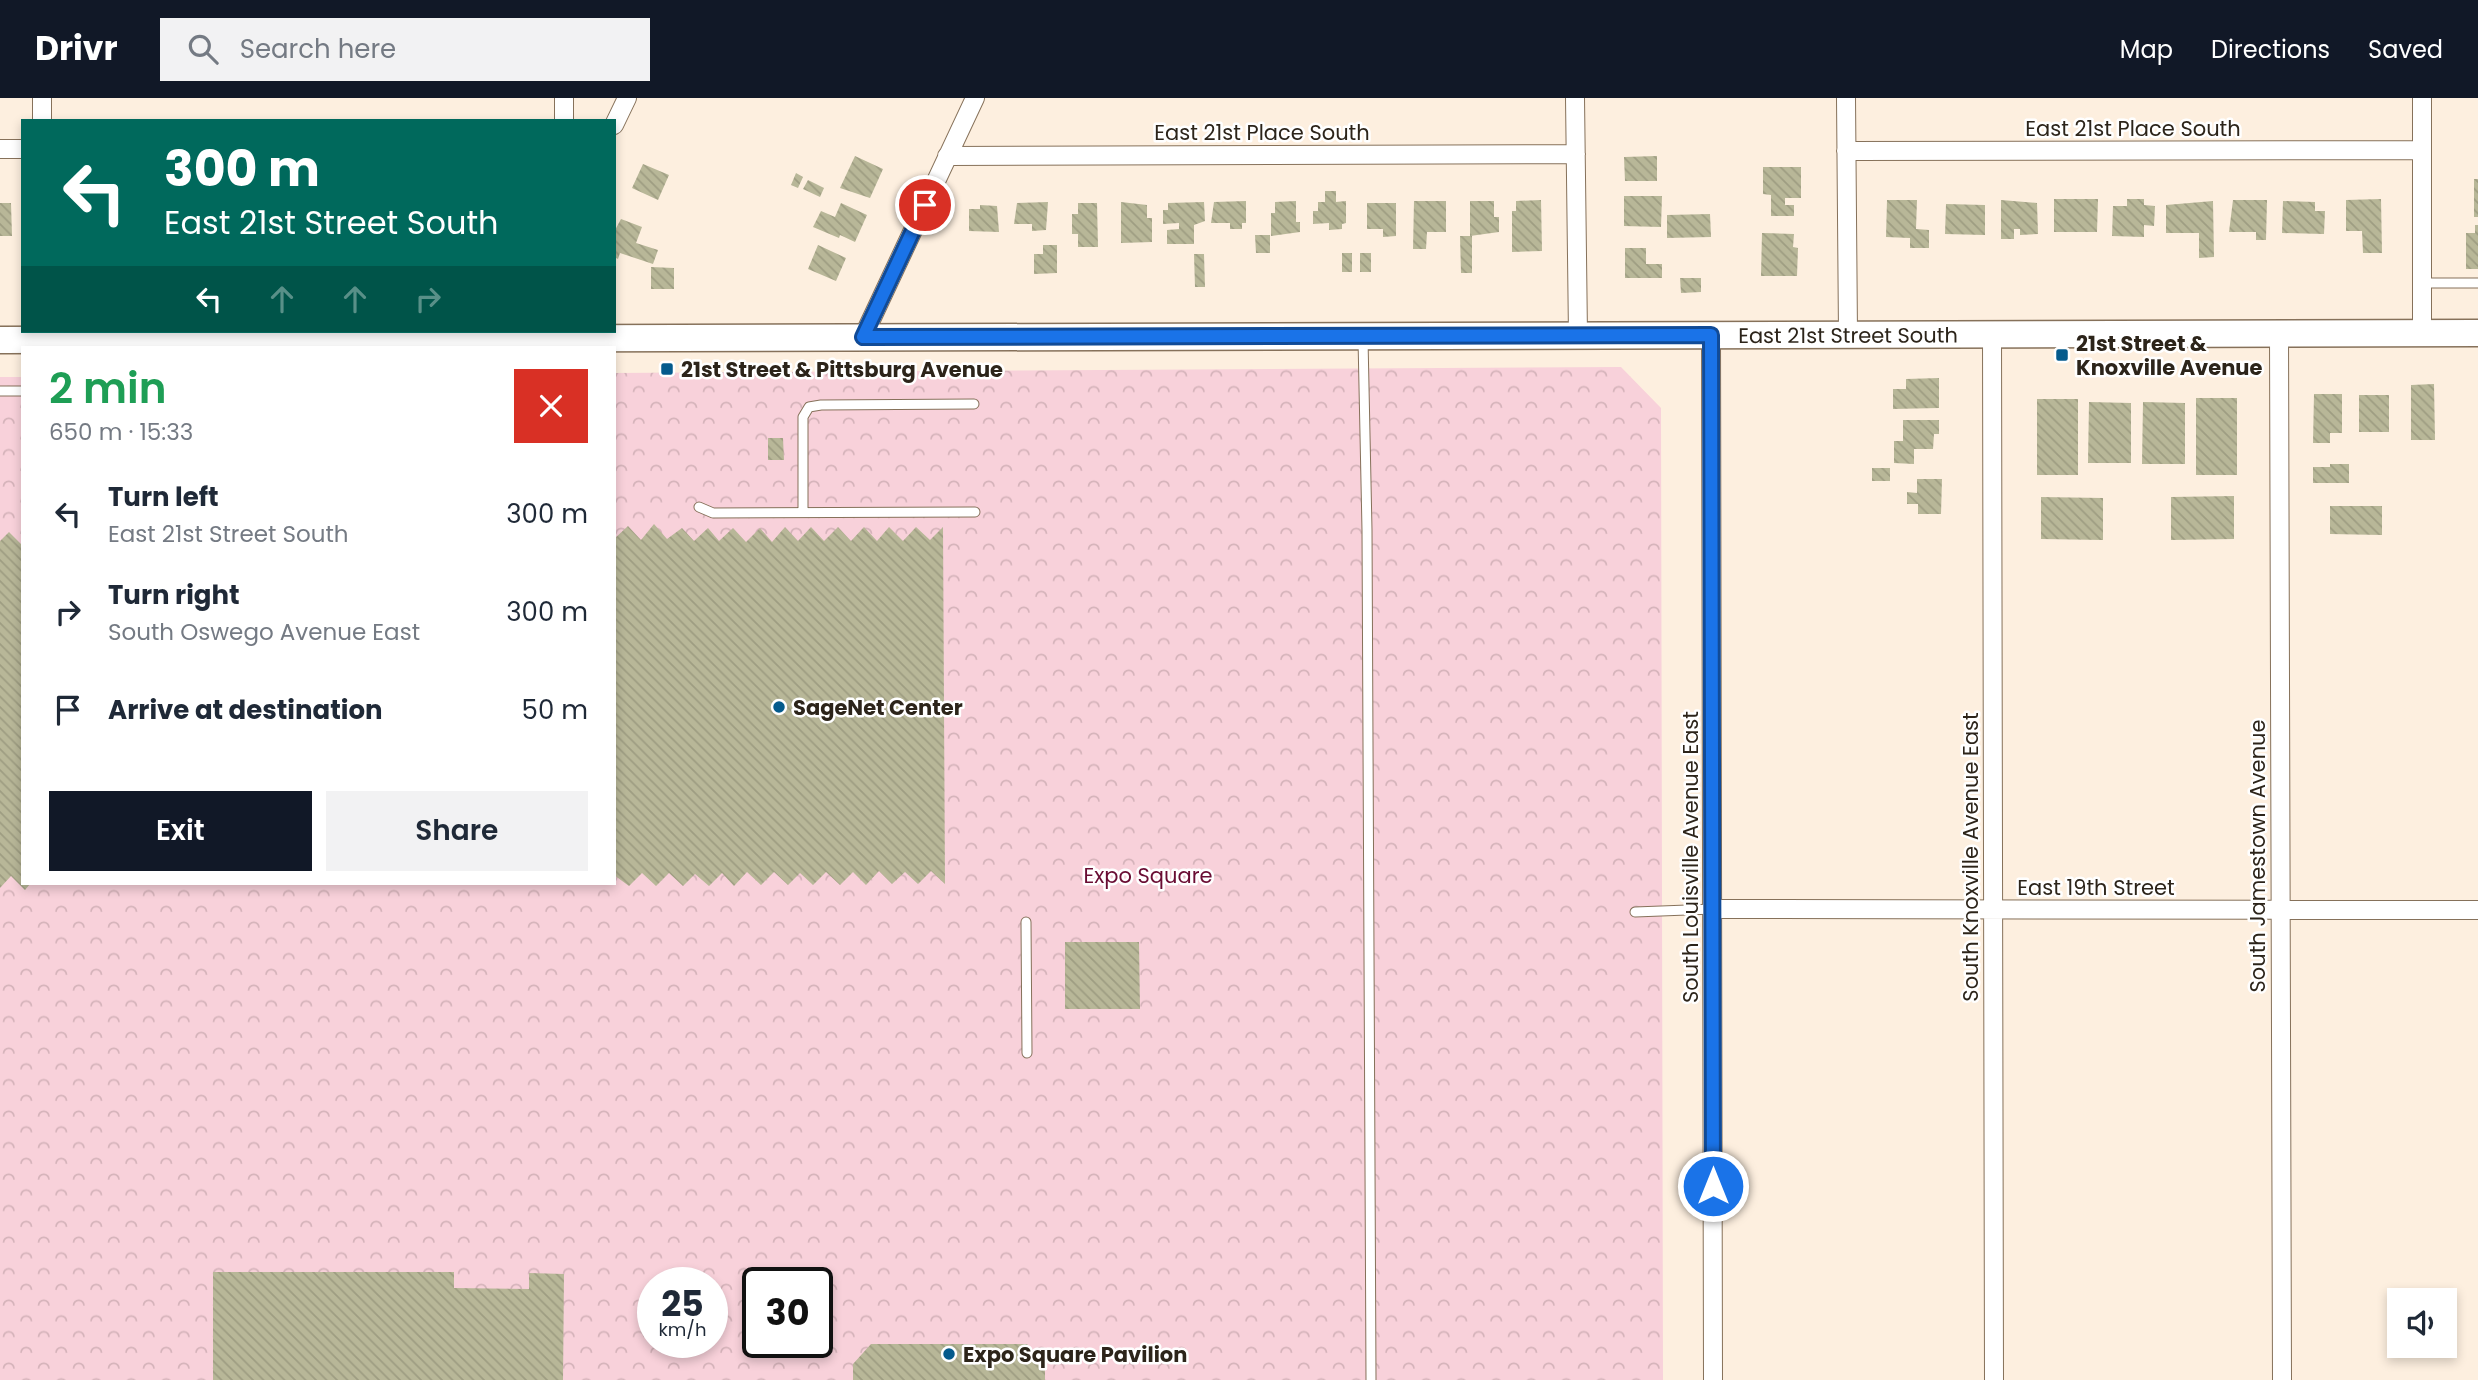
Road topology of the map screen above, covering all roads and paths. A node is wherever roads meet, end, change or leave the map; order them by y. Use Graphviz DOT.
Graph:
graph roads {
  1 [pos="42,98"];
  2 [pos="564,98"];
  3 [pos="628,98"];
  4 [pos="975,98"];
  5 [pos="1575,98"];
  6 [pos="1846,98"];
  7 [pos="2422,98"];
  8 [pos="42,119"];
  9 [pos="564,119"];
  10 [pos="616,121"];
  11 [pos="0,149"];
  12 [pos="21,149"];
  13 [pos="2420,150"];
  14 [pos="1846,151"];
  15 [pos="1576,154"];
  16 [pos="947,156"];
  17 [pos="2421,283"];
  18 [pos="2478,283"];
  19 [pos="2422,332"];
  20 [pos="1992,333"];
  21 [pos="2279,333"];
  22 [pos="2478,333"];
  23 [pos="1848,334"];
  24 [pos="566,335"];
  25 [pos="1578,335"];
  26 [pos="1711,335"];
  27 [pos="1363,336"];
  28 [pos="863,337"];
  29 [pos="0,340"];
  30 [pos="0,391"];
  31 [pos="21,391"];
  32 [pos="974,404"];
  33 [pos="699,507"];
  34 [pos="803,512"];
  35 [pos="975,512"];
  36 [pos="1713,909"];
  37 [pos="2280,909"];
  38 [pos="1993,910"];
  39 [pos="2478,910"];
  40 [pos="1635,912"];
  41 [pos="1026,922"];
  42 [pos="1027,1053"];
  43 [pos="1371,1380"];
  44 [pos="1713,1380"];
  45 [pos="1994,1380"];
  46 [pos="2282,1380"];
  1 -- 8 [label="street"];
  2 -- 9 [label="street"];
  3 -- 10 [label="street"];
  4 -- 16 [label="street"];
  5 -- 15 [label="street"];
  6 -- 14 [label="street"];
  7 -- 13 [label="street"];
  11 -- 12 [label="street"];
  13 -- 14 [label="street, East 21st Place South"];
  13 -- 17 [label="street"];
  14 -- 23 [label="street"];
  15 -- 16 [label="street, East 21st Place South"];
  15 -- 25 [label="street"];
  16 -- 28 [label="street"];
  17 -- 18 [label="lane"];
  17 -- 19 [label="street"];
  19 -- 21 [label="main road, East 21st Street South"];
  19 -- 22 [label="main road, East 21st Street South"];
  20 -- 21 [label="main road, East 21st Street South"];
  20 -- 23 [label="main road, East 21st Street South"];
  20 -- 38 [label="street, South Knoxville Avenue East"];
  21 -- 37 [label="street, South Jamestown Avenue"];
  23 -- 26 [label="main road, East 21st Street South"];
  24 -- 28 [label="main road, East 21st Street South"];
  24 -- 29 [label="main road, East 21st Street South"];
  25 -- 26 [label="main road, East 21st Street South"];
  25 -- 27 [label="main road, East 21st Street South"];
  26 -- 36 [label="street, South Louisville Avenue East"];
  27 -- 28 [label="main road, East 21st Street South"];
  27 -- 43 [label="lane"];
  30 -- 31 [label="lane"];
  32 -- 34 [label="lane"];
  33 -- 34 [label="lane"];
  34 -- 35 [label="lane"];
  36 -- 38 [label="street, East 19th Street"];
  36 -- 40 [label="lane"];
  36 -- 44 [label="street, South Louisville Avenue East"];
  37 -- 38 [label="street, East 19th Street"];
  37 -- 39 [label="street, East 19th Street"];
  37 -- 46 [label="street, South Jamestown Avenue"];
  38 -- 45 [label="street, South Knoxville Avenue East"];
  41 -- 42 [label="lane"];
}
